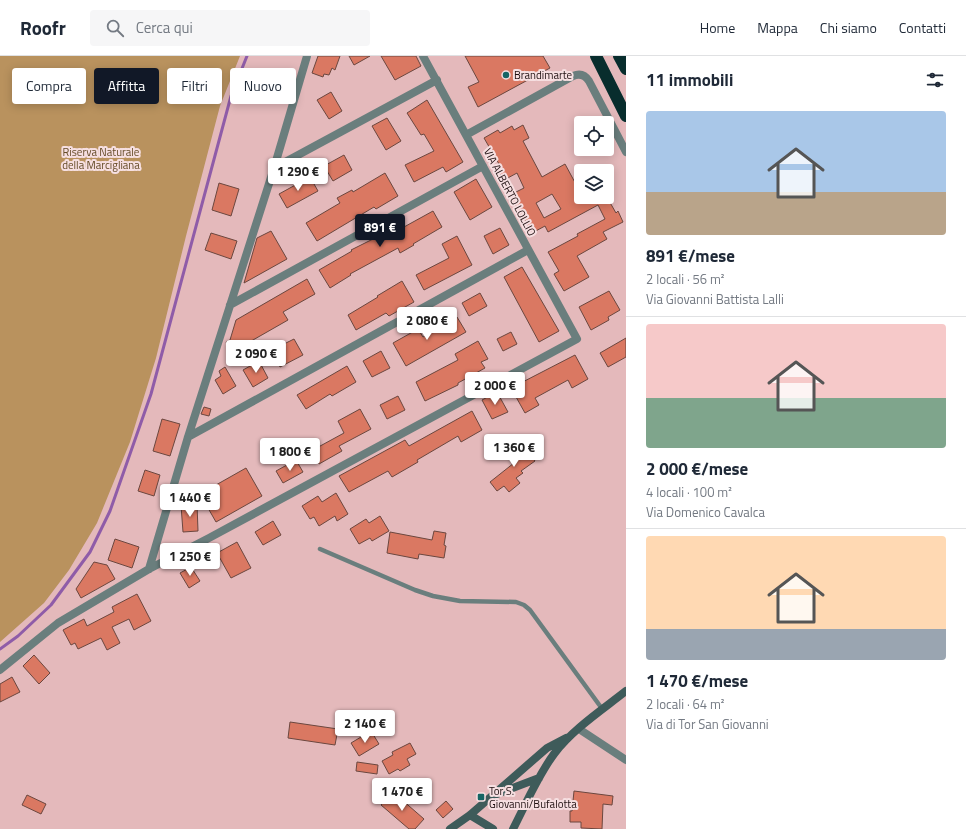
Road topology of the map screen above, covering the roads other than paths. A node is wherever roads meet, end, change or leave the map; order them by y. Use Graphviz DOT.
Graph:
graph roads {
  1 [pos="306,56"];
  2 [pos="423,56"];
  3 [pos="596,56"];
  4 [pos="619,56"];
  5 [pos="626,69"];
  6 [pos="437,80"];
  7 [pos="626,116"];
  8 [pos="466,135"];
  9 [pos="626,152"];
  10 [pos="483,166"];
  11 [pos="274,168"];
  12 [pos="528,250"];
  13 [pos="230,304"];
  14 [pos="188,438"];
  15 [pos="320,549"];
  16 [pos="148,569"];
  17 [pos="0,670"];
  18 [pos="626,691"];
  19 [pos="602,710"];
  20 [pos="579,729"];
  21 [pos="570,736"];
  22 [pos="626,760"];
  23 [pos="539,778"];
  24 [pos="487,799"];
  25 [pos="470,815"];
  26 [pos="450,829"];
  27 [pos="493,829"];
  28 [pos="513,829"];
  1 -- 11 [label="street"];
  2 -- 6 [label="street, VIA ALBERTO LOLLIO"];
  3 -- 7 [label="highway"];
  4 -- 5 [label="highway"];
  6 -- 8 [label="street, VIA ALBERTO LOLLIO"];
  6 -- 11 [label="street"];
  8 -- 9 [label="street"];
  8 -- 10 [label="street, VIA ALBERTO LOLLIO"];
  10 -- 12 [label="street, VIA ALBERTO LOLLIO"];
  10 -- 13 [label="street"];
  11 -- 13 [label="street"];
  12 -- 14 [label="street"];
  12 -- 16 [label="street, VIA ALBERTO LOLLIO"];
  13 -- 14 [label="street"];
  14 -- 16 [label="street"];
  15 -- 19 [label="lane"];
  16 -- 17 [label="street"];
  18 -- 19 [label="street"];
  19 -- 20 [label="street"];
  20 -- 21 [label="street"];
  20 -- 22 [label="street"];
  21 -- 23 [label="street"];
  21 -- 24 [label="street"];
  23 -- 24 [label="street"];
  23 -- 28 [label="street"];
  24 -- 25 [label="street"];
  25 -- 26 [label="street"];
  25 -- 27 [label="street"];
}
